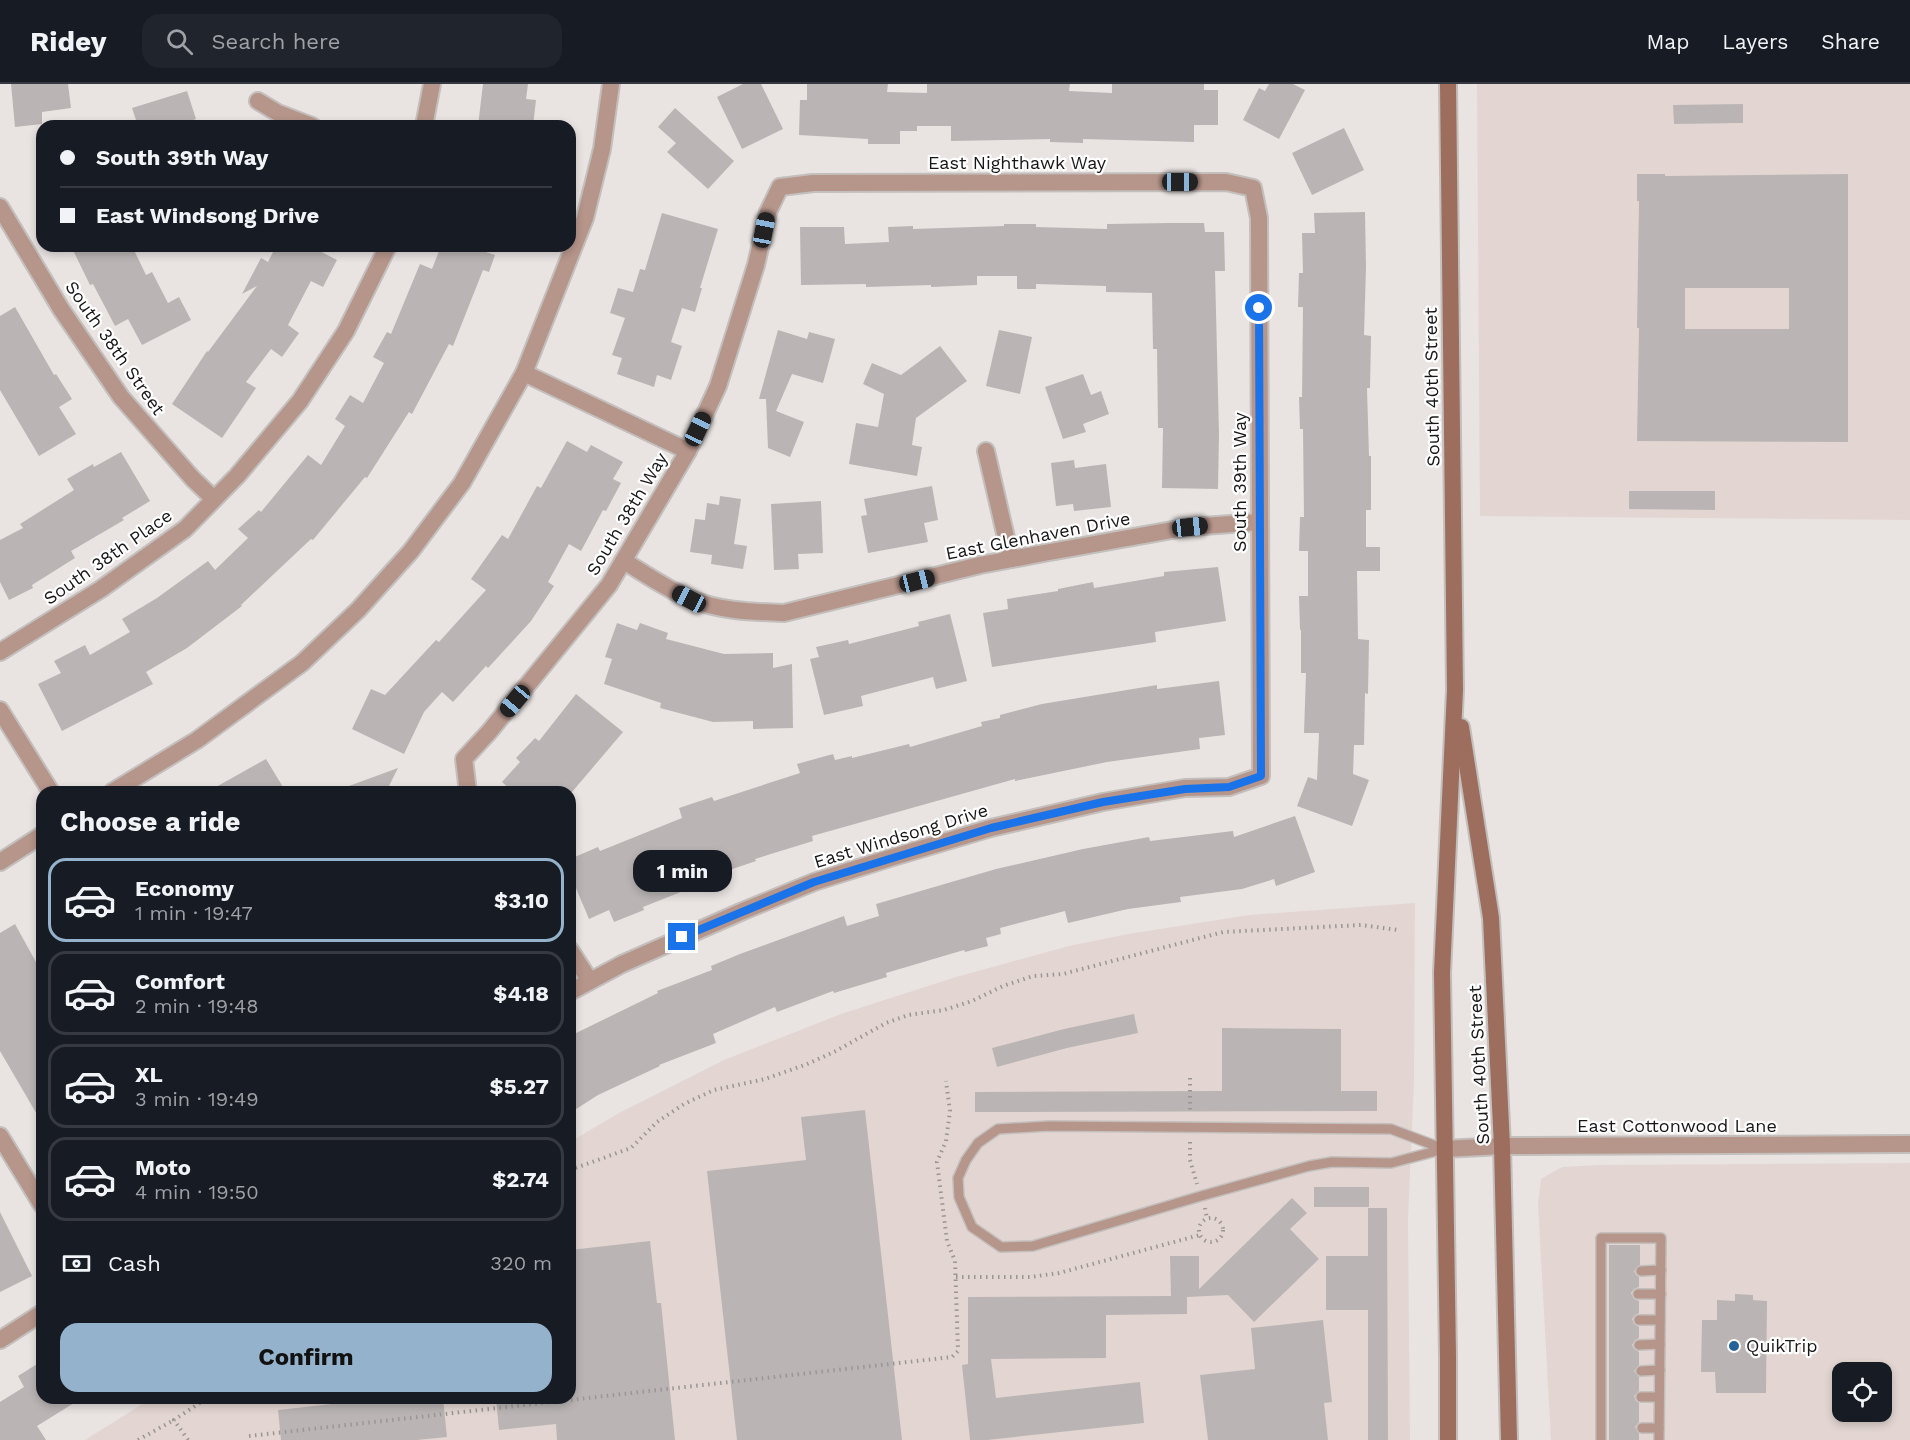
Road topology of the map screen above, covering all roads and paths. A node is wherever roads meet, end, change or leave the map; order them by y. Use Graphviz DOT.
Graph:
graph roads {
  1 [pos="432,84"];
  2 [pos="610,84"];
  3 [pos="1448,84"];
  4 [pos="258,101"];
  5 [pos="296,120"];
  6 [pos="425,120"];
  7 [pos="780,187"];
  8 [pos="1253,188"];
  9 [pos="0,207"];
  10 [pos="576,241"];
  11 [pos="385,252"];
  12 [pos="572,252"];
  13 [pos="524,373"];
  14 [pos="986,450"];
  15 [pos="688,451"];
  16 [pos="214,499"];
  17 [pos="1259,522"];
  18 [pos="1011,560"];
  19 [pos="624,561"];
  20 [pos="0,652"];
  21 [pos="1455,690"];
  22 [pos="0,710"];
  23 [pos="1261,776"];
  24 [pos="47,786"];
  25 [pos="122,786"];
  26 [pos="467,786"];
  27 [pos="36,839"];
  28 [pos="0,861"];
  29 [pos="1398,930"];
  30 [pos="576,959"];
  31 [pos="590,981"];
  32 [pos="576,989"];
  33 [pos="1190,1078"];
  34 [pos="1190,1128"];
  35 [pos="0,1136"];
  36 [pos="1910,1144"];
  37 [pos="1502,1146"];
  38 [pos="1444,1149"];
  39 [pos="576,1168"];
  40 [pos="36,1194"];
  41 [pos="1201,1196"];
  42 [pos="1208,1219"];
  43 [pos="1200,1235"];
  44 [pos="1661,1270"];
  45 [pos="1641,1271"];
  46 [pos="1638,1294"];
  47 [pos="1661,1294"];
  48 [pos="36,1317"];
  49 [pos="1639,1320"];
  50 [pos="1660,1320"];
  51 [pos="0,1340"];
  52 [pos="1600,1344"];
  53 [pos="1612,1344"];
  54 [pos="1660,1344"];
  55 [pos="1639,1345"];
  56 [pos="1660,1370"];
  57 [pos="1641,1371"];
  58 [pos="1601,1397"];
  59 [pos="1612,1397"];
  60 [pos="1641,1397"];
  61 [pos="1659,1397"];
  62 [pos="576,1399"];
  63 [pos="198,1404"];
  64 [pos="534,1404"];
  65 [pos="174,1420"];
  66 [pos="1601,1427"];
  67 [pos="1611,1427"];
  68 [pos="1642,1428"];
  69 [pos="1659,1428"];
  70 [pos="249,1436"];
  71 [pos="138,1440"];
  72 [pos="188,1440"];
  73 [pos="1448,1440"];
  74 [pos="1509,1440"];
  75 [pos="1601,1440"];
  76 [pos="1659,1440"];
  1 -- 6 [label="street"];
  2 -- 10 [label="street"];
  3 -- 21 [label="main road, South 40th Street"];
  4 -- 5 [label="street"];
  7 -- 8 [label="street, East Nighthawk Way"];
  7 -- 15 [label="street, South 38th Way"];
  8 -- 17 [label="street, South 39th Way"];
  9 -- 16 [label="street, South 38th Street"];
  11 -- 16 [label="street, South 38th Place"];
  12 -- 13 [label="street"];
  13 -- 15 [label="street"];
  13 -- 25 [label="street"];
  14 -- 18 [label="street"];
  15 -- 19 [label="street, South 38th Way"];
  16 -- 20 [label="street, South 38th Place"];
  17 -- 18 [label="street, East Glenhaven Drive"];
  17 -- 23 [label="street, South 39th Way"];
  18 -- 19 [label="street, East Glenhaven Drive"];
  19 -- 26 [label="street, South 38th Way"];
  21 -- 37 [label="main road, South 40th Street"];
  21 -- 38 [label="main road, South 40th Street"];
  22 -- 24 [label="street"];
  23 -- 31 [label="street, East Windsong Drive"];
  27 -- 28 [label="street"];
  29 -- 39 [label="path"];
  30 -- 31 [label="street"];
  31 -- 32 [label="street, East Windsong Drive"];
  33 -- 34 [label="path"];
  34 -- 38 [label="lane"];
  34 -- 41 [label="path"];
  34 -- 41 [label="lane"];
  35 -- 40 [label="street"];
  36 -- 37 [label="street, East Cottonwood Lane"];
  37 -- 38 [label="street, East Cottonwood Lane"];
  37 -- 74 [label="main road, South 40th Street"];
  38 -- 41 [label="lane"];
  38 -- 73 [label="main road, South 40th Street"];
  41 -- 42 [label="path"];
  42 -- 43 [label="path"];
  42 -- 43 [label="path"];
  43 -- 62 [label="path"];
  44 -- 45 [label="lane"];
  44 -- 47 [label="lane"];
  44 -- 52 [label="lane"];
  46 -- 47 [label="lane"];
  47 -- 50 [label="lane"];
  48 -- 51 [label="street"];
  49 -- 50 [label="lane"];
  50 -- 54 [label="lane"];
  52 -- 53 [label="lane"];
  52 -- 58 [label="lane"];
  54 -- 55 [label="lane"];
  54 -- 56 [label="lane"];
  56 -- 57 [label="lane"];
  56 -- 61 [label="lane"];
  58 -- 59 [label="lane"];
  58 -- 66 [label="lane"];
  60 -- 61 [label="lane"];
  61 -- 69 [label="lane"];
  63 -- 65 [label="path"];
  64 -- 70 [label="path"];
  65 -- 71 [label="path"];
  65 -- 72 [label="path"];
  66 -- 67 [label="lane"];
  66 -- 75 [label="lane"];
  68 -- 69 [label="lane"];
  69 -- 76 [label="lane"];
}
